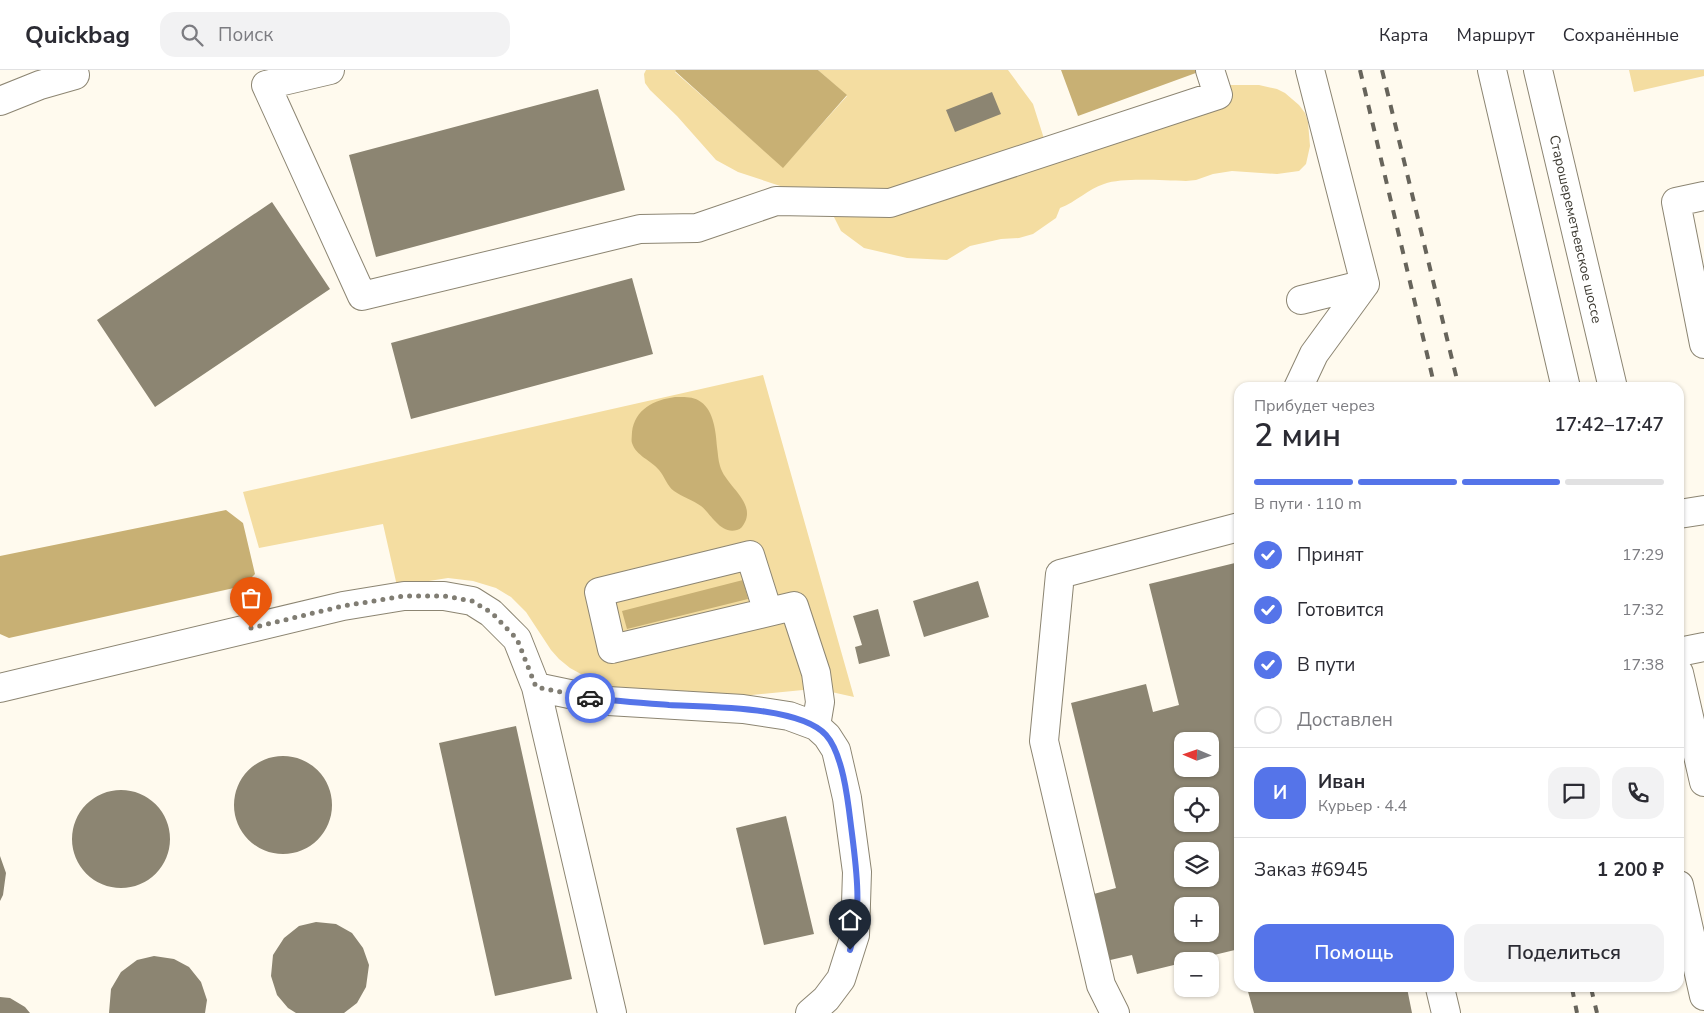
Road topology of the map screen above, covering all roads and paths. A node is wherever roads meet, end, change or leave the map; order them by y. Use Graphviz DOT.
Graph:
graph roads {
  1 [pos="330,70"];
  2 [pos="1210,70"];
  3 [pos="1310,70"];
  4 [pos="1492,70"];
  5 [pos="1538,70"];
  6 [pos="75,75"];
  7 [pos="0,101"];
  8 [pos="1704,196"];
  9 [pos="1365,284"];
  10 [pos="1301,300"];
  11 [pos="1704,344"];
  12 [pos="1301,382"];
  13 [pos="1565,382"];
  14 [pos="1612,382"];
  15 [pos="1704,510"];
  16 [pos="1684,513"];
  17 [pos="1234,524"];
  18 [pos="768,612"];
  19 [pos="1704,646"];
  20 [pos="1684,651"];
  21 [pos="536,687"];
  22 [pos="0,688"];
  23 [pos="1684,695"];
  24 [pos="816,726"];
  25 [pos="1704,782"];
  26 [pos="1684,907"];
  27 [pos="1441,992"];
  28 [pos="1704,996"];
  29 [pos="612,1013"];
  30 [pos="810,1013"];
  31 [pos="1115,1013"];
  32 [pos="1446,1013"];
  1 -- 2 [label="main road"];
  3 -- 9 [label="main road"];
  4 -- 13 [label="main road"];
  5 -- 14 [label="main road, Старошереметьевское шоссе"];
  6 -- 7 [label="main road"];
  8 -- 11 [label="main road"];
  9 -- 10 [label="main road"];
  9 -- 12 [label="main road"];
  15 -- 16 [label="main road"];
  17 -- 31 [label="main road"];
  18 -- 18 [label="main road"];
  18 -- 24 [label="main road"];
  19 -- 20 [label="main road"];
  21 -- 22 [label="main road"];
  21 -- 24 [label="main road"];
  21 -- 29 [label="main road"];
  23 -- 25 [label="main road"];
  24 -- 30 [label="main road"];
  26 -- 28 [label="main road"];
  27 -- 32 [label="main road"];
}
